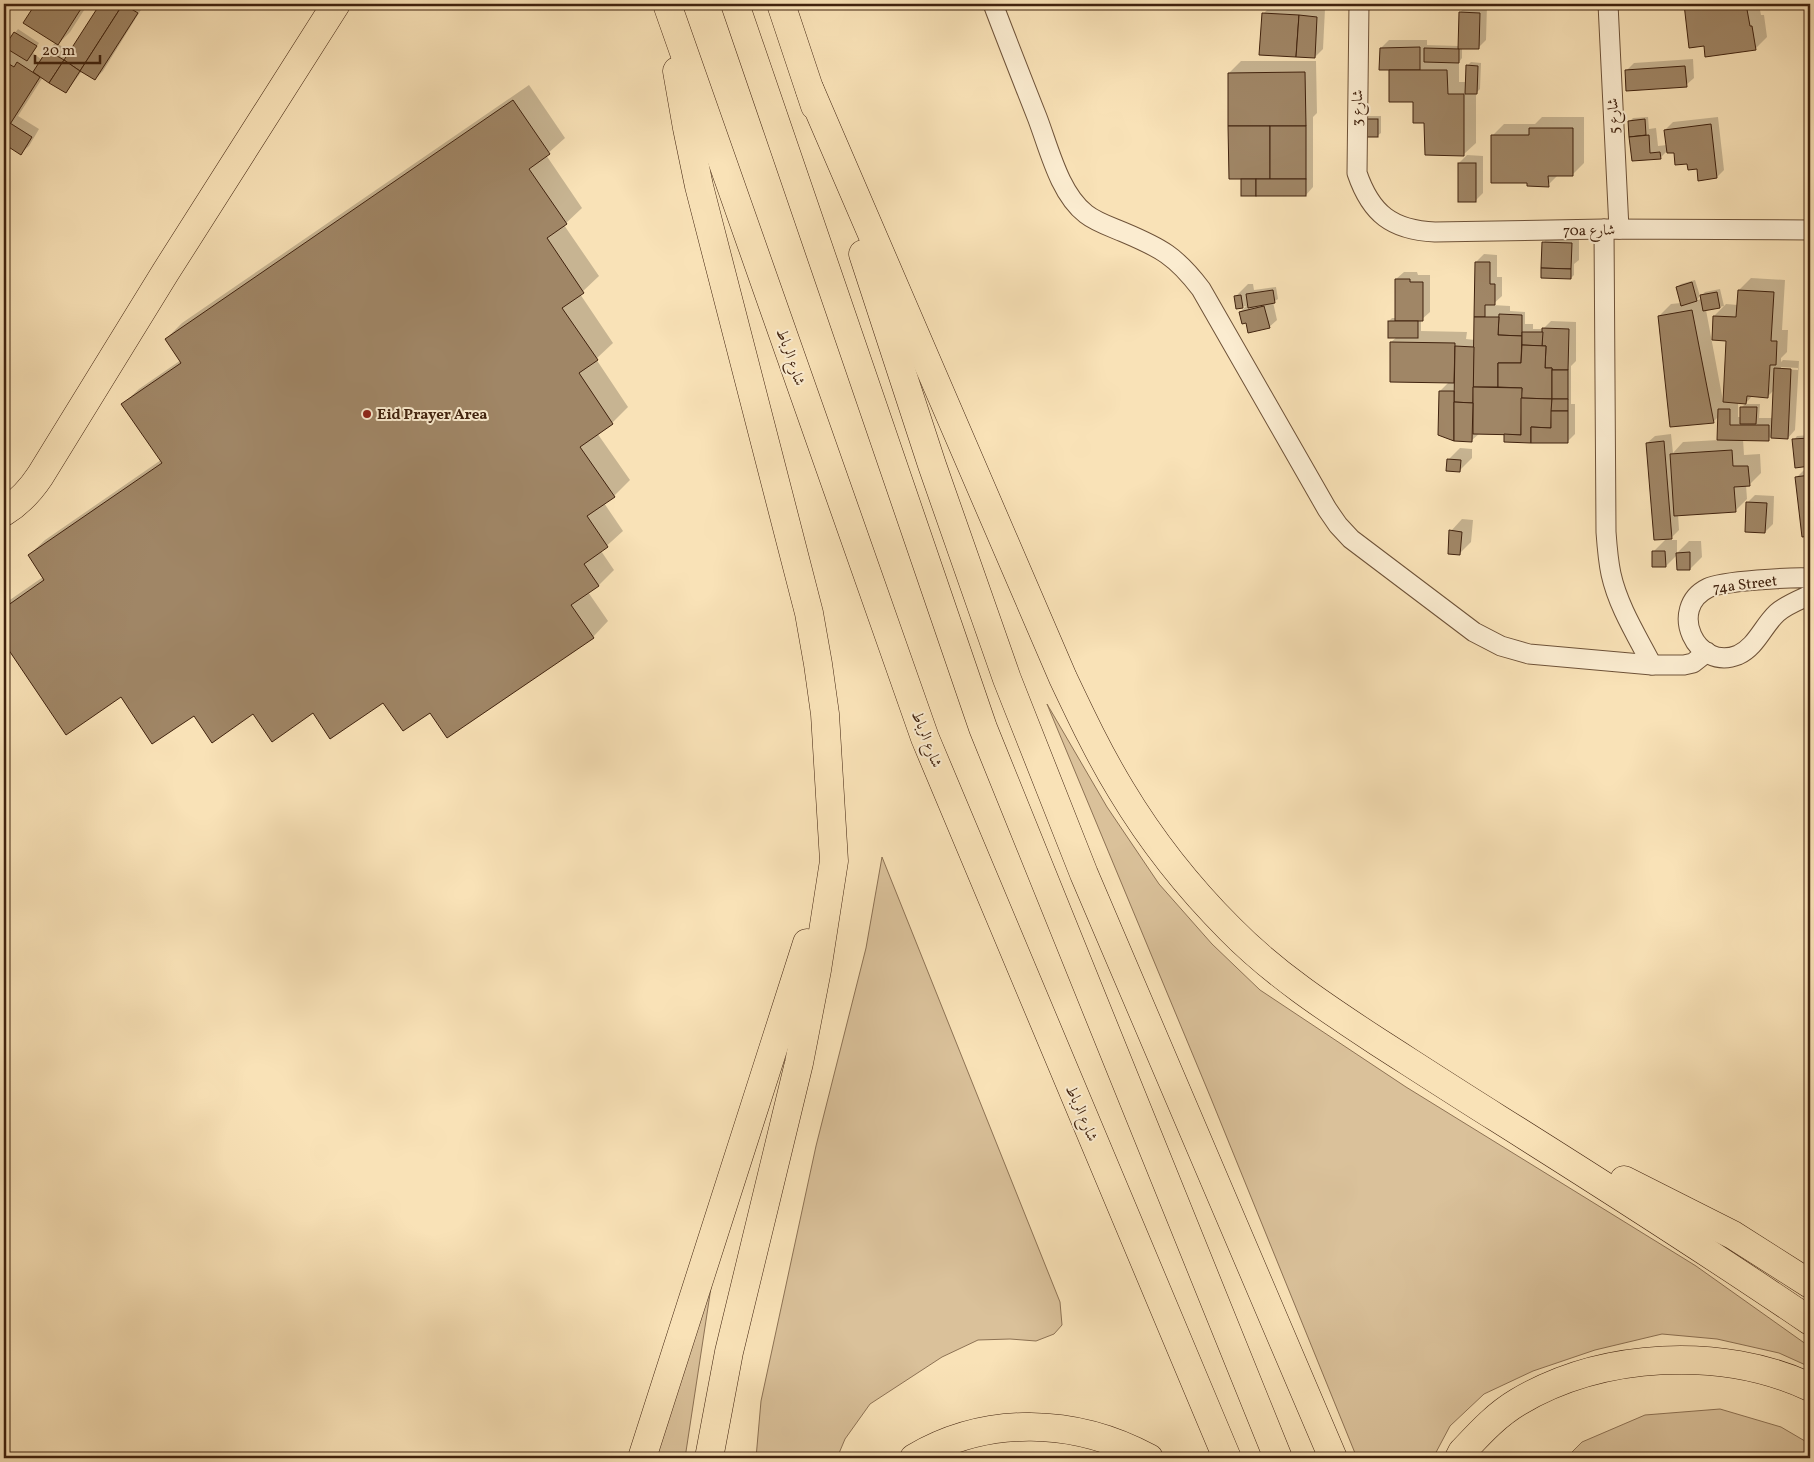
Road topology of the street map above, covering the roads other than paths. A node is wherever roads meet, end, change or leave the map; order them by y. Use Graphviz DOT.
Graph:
graph roads {
  1 [pos="336,4"];
  2 [pos="735,4"];
  3 [pos="781,4"];
  4 [pos="993,4"];
  5 [pos="1359,4"];
  6 [pos="1608,4"];
  7 [pos="668,7"];
  8 [pos="810,90"];
  9 [pos="1375,208"];
  10 [pos="1611,229"];
  11 [pos="1810,230"];
  12 [pos="4,512"];
  13 [pos="1810,578"];
  14 [pos="1810,594"];
  15 [pos="1706,652"];
  16 [pos="1652,665"];
  17 [pos="834,860"];
  18 [pos="1461,1096"];
  19 [pos="1810,1284"];
  20 [pos="1810,1321"];
  21 [pos="1810,1388"];
  22 [pos="642,1458"];
  23 [pos="709,1458"];
  24 [pos="914,1458"];
  25 [pos="1149,1458"];
  26 [pos="1226,1458"];
  27 [pos="1278,1458"];
  28 [pos="1334,1458"];
  29 [pos="1458,1458"];
  1 -- 12 [label="highway"];
  2 -- 27 [label="highway"];
  3 -- 8 [label="highway"];
  4 -- 16 [label="street"];
  5 -- 9 [label="street, شارع 3"];
  6 -- 10 [label="street, شارع 5"];
  7 -- 17 [label="highway"];
  7 -- 26 [label="highway, شارع الرباط"];
  8 -- 18 [label="highway"];
  8 -- 28 [label="highway"];
  9 -- 10 [label="street, 70a شارع"];
  10 -- 11 [label="street, 70a شارع"];
  10 -- 16 [label="street, شارع 5"];
  13 -- 15 [label="street, 74a Street"];
  14 -- 15 [label="street, 74a Street"];
  15 -- 16 [label="street"];
  17 -- 22 [label="highway"];
  17 -- 23 [label="highway"];
  18 -- 19 [label="highway"];
  18 -- 20 [label="highway"];
  21 -- 29 [label="highway"];
  24 -- 25 [label="highway"];
}
